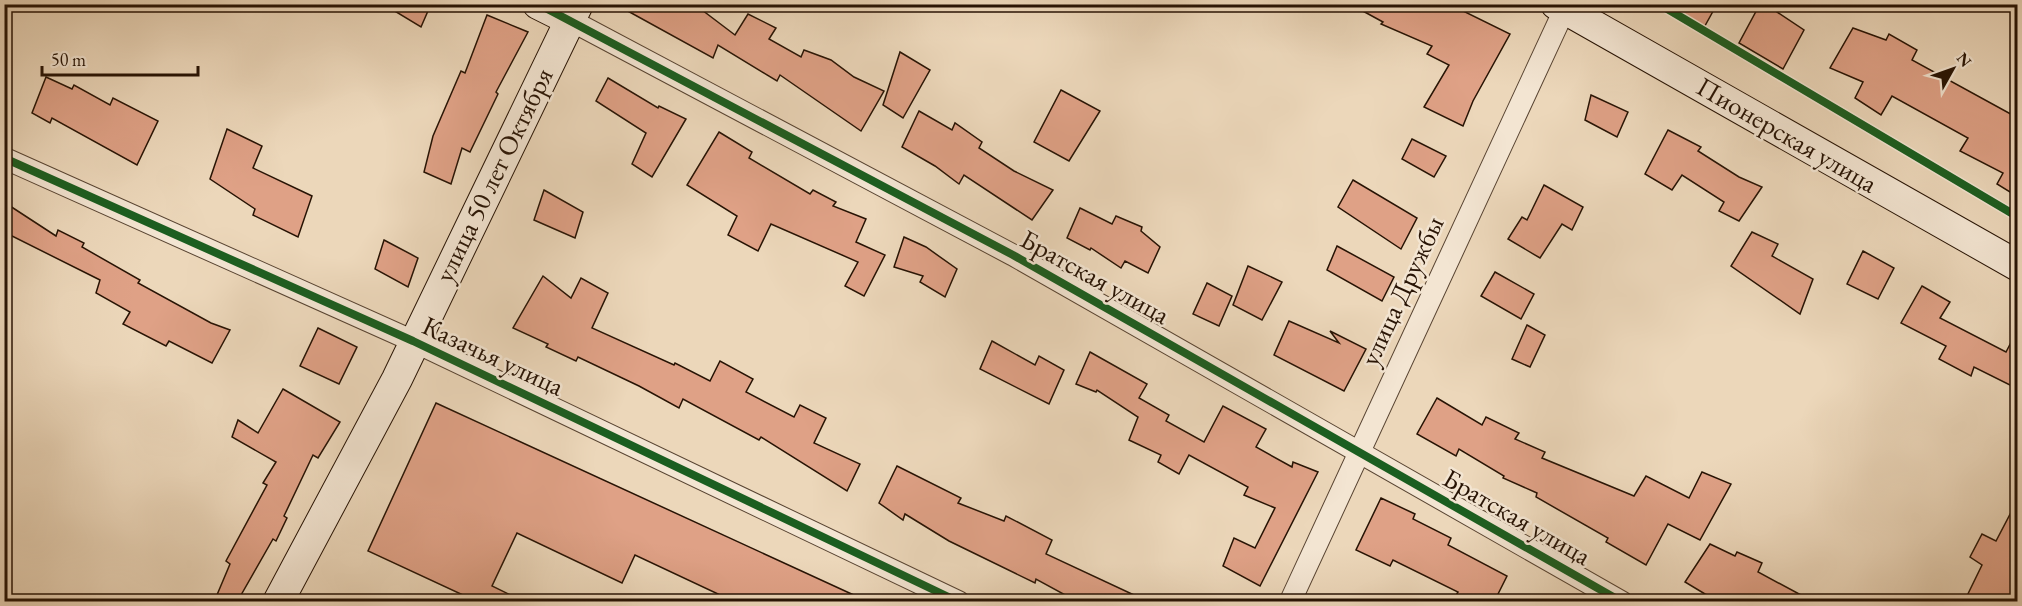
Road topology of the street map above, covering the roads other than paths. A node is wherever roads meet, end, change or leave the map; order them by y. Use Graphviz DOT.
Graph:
graph roads {
  1 [pos="538,4"];
  2 [pos="1563,6"];
  3 [pos="574,12"];
  4 [pos="4,158"];
  5 [pos="2018,266"];
  6 [pos="413,341"];
  7 [pos="1359,450"];
  8 [pos="278,602"];
  9 [pos="959,602"];
  10 [pos="1290,602"];
  11 [pos="1622,602"];
  1 -- 3 [label="main road, Братская улица"];
  2 -- 5 [label="main road, Пионерская улица"];
  2 -- 7 [label="street, улица Дружбы"];
  3 -- 6 [label="main road, улица 50 лет Октября"];
  3 -- 7 [label="street, Братская улица"];
  4 -- 6 [label="street, Казачья улица"];
  6 -- 8 [label="main road, улица 50 лет Октября"];
  6 -- 9 [label="street, Казачья улица"];
  7 -- 10 [label="street, улица Дружбы"];
  7 -- 11 [label="street, Братская улица"];
}
